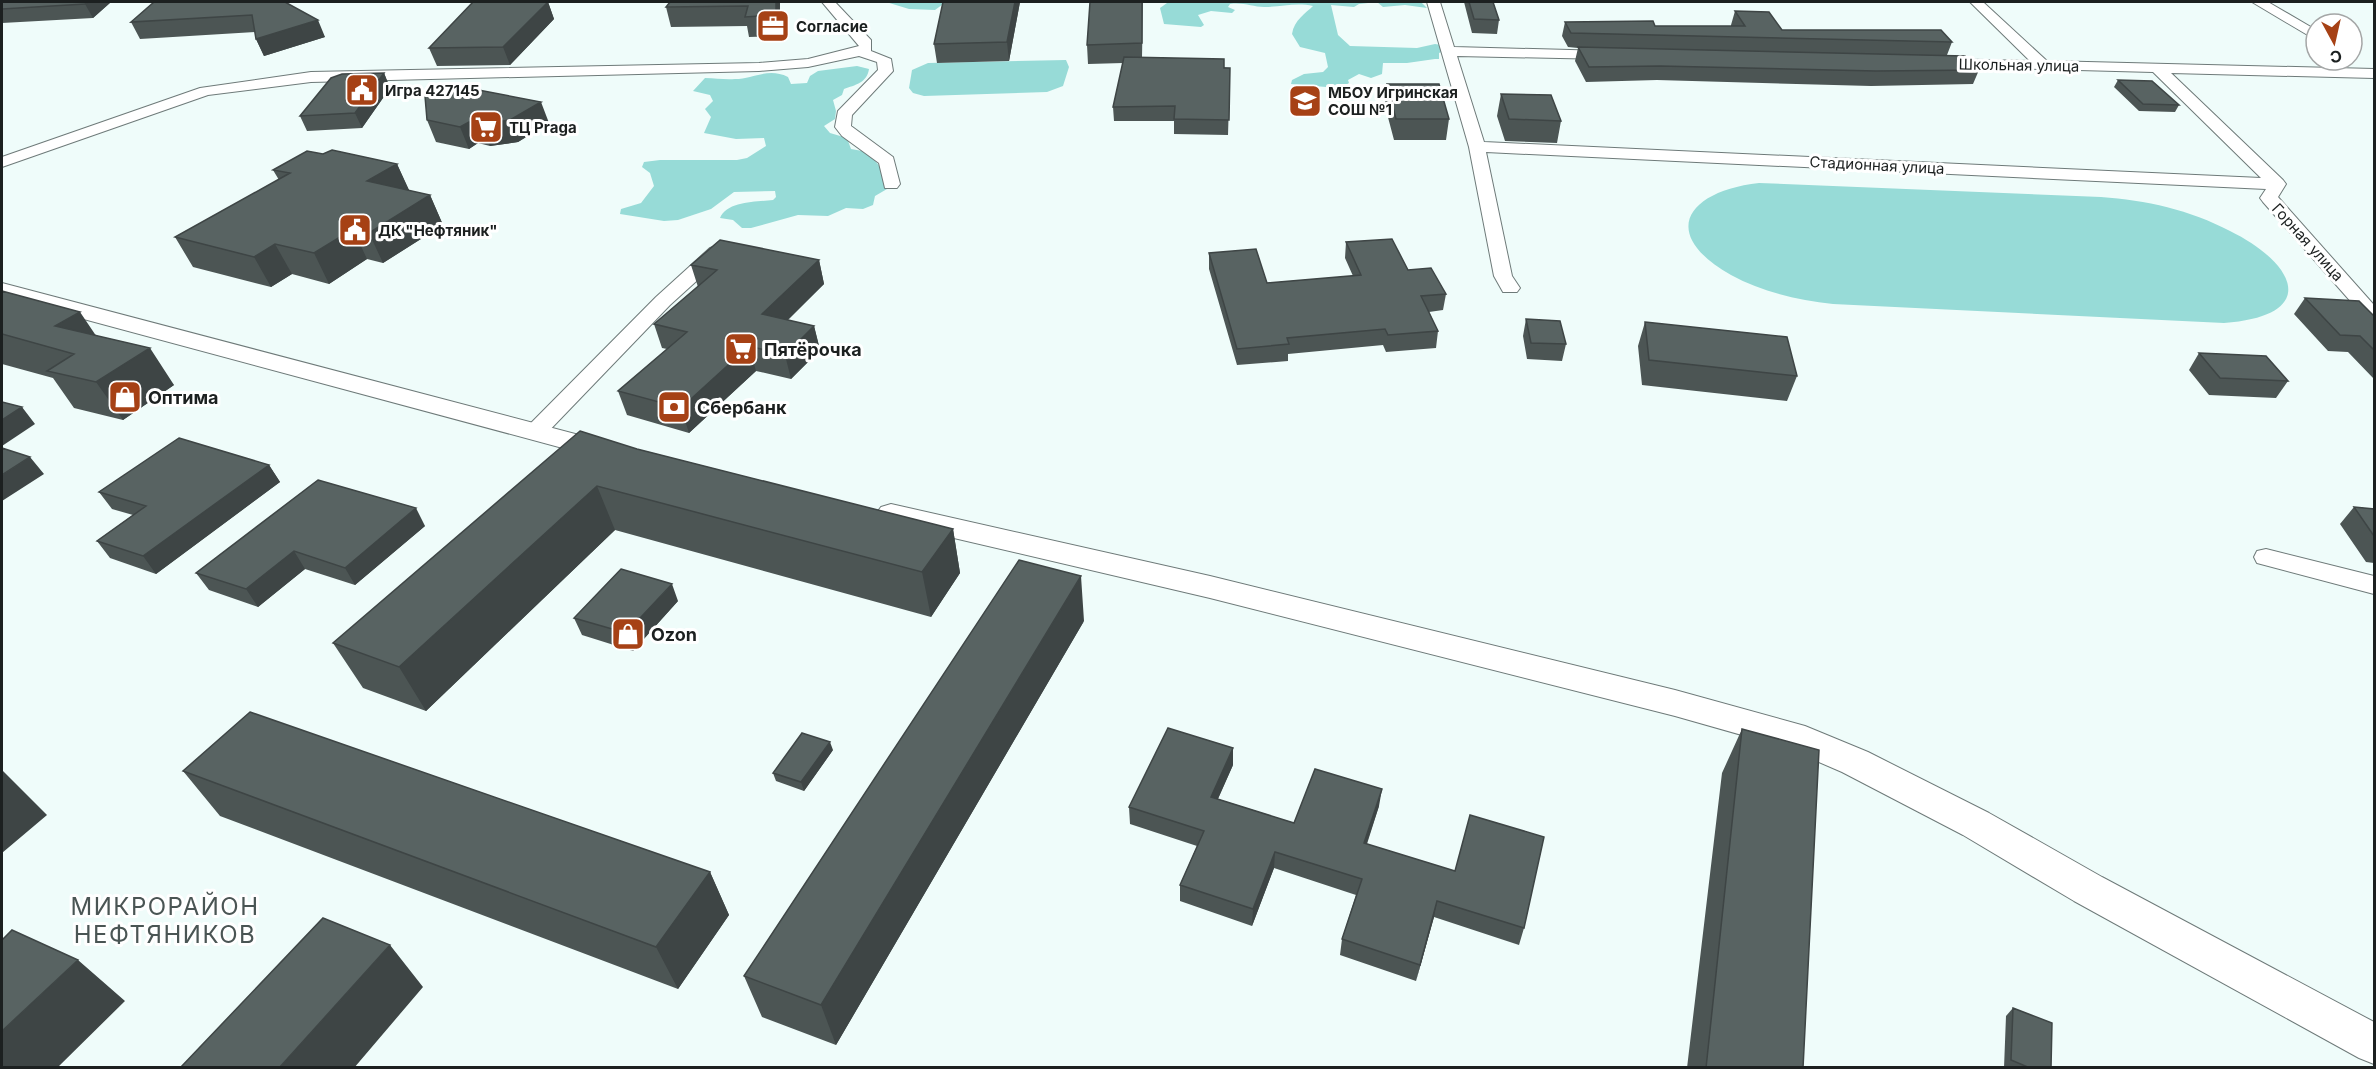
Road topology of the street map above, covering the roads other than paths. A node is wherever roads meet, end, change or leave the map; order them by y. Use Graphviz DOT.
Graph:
graph roads {
  1 [pos="828,2"];
  2 [pos="1433,2"];
  3 [pos="1976,2"];
  4 [pos="2259,2"];
  5 [pos="2304,29"];
  6 [pos="1447,51"];
  7 [pos="859,52"];
  8 [pos="1624,55"];
  9 [pos="1927,62"];
  10 [pos="2043,65"];
  11 [pos="2157,68"];
  12 [pos="2374,72"];
  13 [pos="1477,147"];
  14 [pos="2,162"];
  15 [pos="891,184"];
  16 [pos="2277,184"];
  17 [pos="721,248"];
  18 [pos="1510,288"];
  19 [pos="2,290"];
  20 [pos="2374,316"];
  21 [pos="535,432"];
  22 [pos="635,457"];
  23 [pos="870,510"];
  24 [pos="2266,557"];
  25 [pos="2374,585"];
  26 [pos="2374,1044"];
  1 -- 7 [label="street"];
  2 -- 6 [label="street"];
  3 -- 10 [label="street"];
  4 -- 5 [label="street"];
  6 -- 8 [label="street"];
  6 -- 13 [label="street"];
  7 -- 14 [label="street"];
  7 -- 15 [label="street"];
  9 -- 10 [label="street, Школьная улица"];
  10 -- 11 [label="street, Школьная улица"];
  11 -- 12 [label="street, Школьная улица"];
  11 -- 16 [label="street, Горная улица"];
  13 -- 16 [label="street, Стадионная улица"];
  13 -- 18 [label="street"];
  16 -- 20 [label="street, Горная улица"];
  17 -- 21 [label="street"];
  19 -- 21 [label="street"];
  21 -- 22 [label="street"];
  23 -- 26 [label="street"];
  24 -- 25 [label="street"];
}
